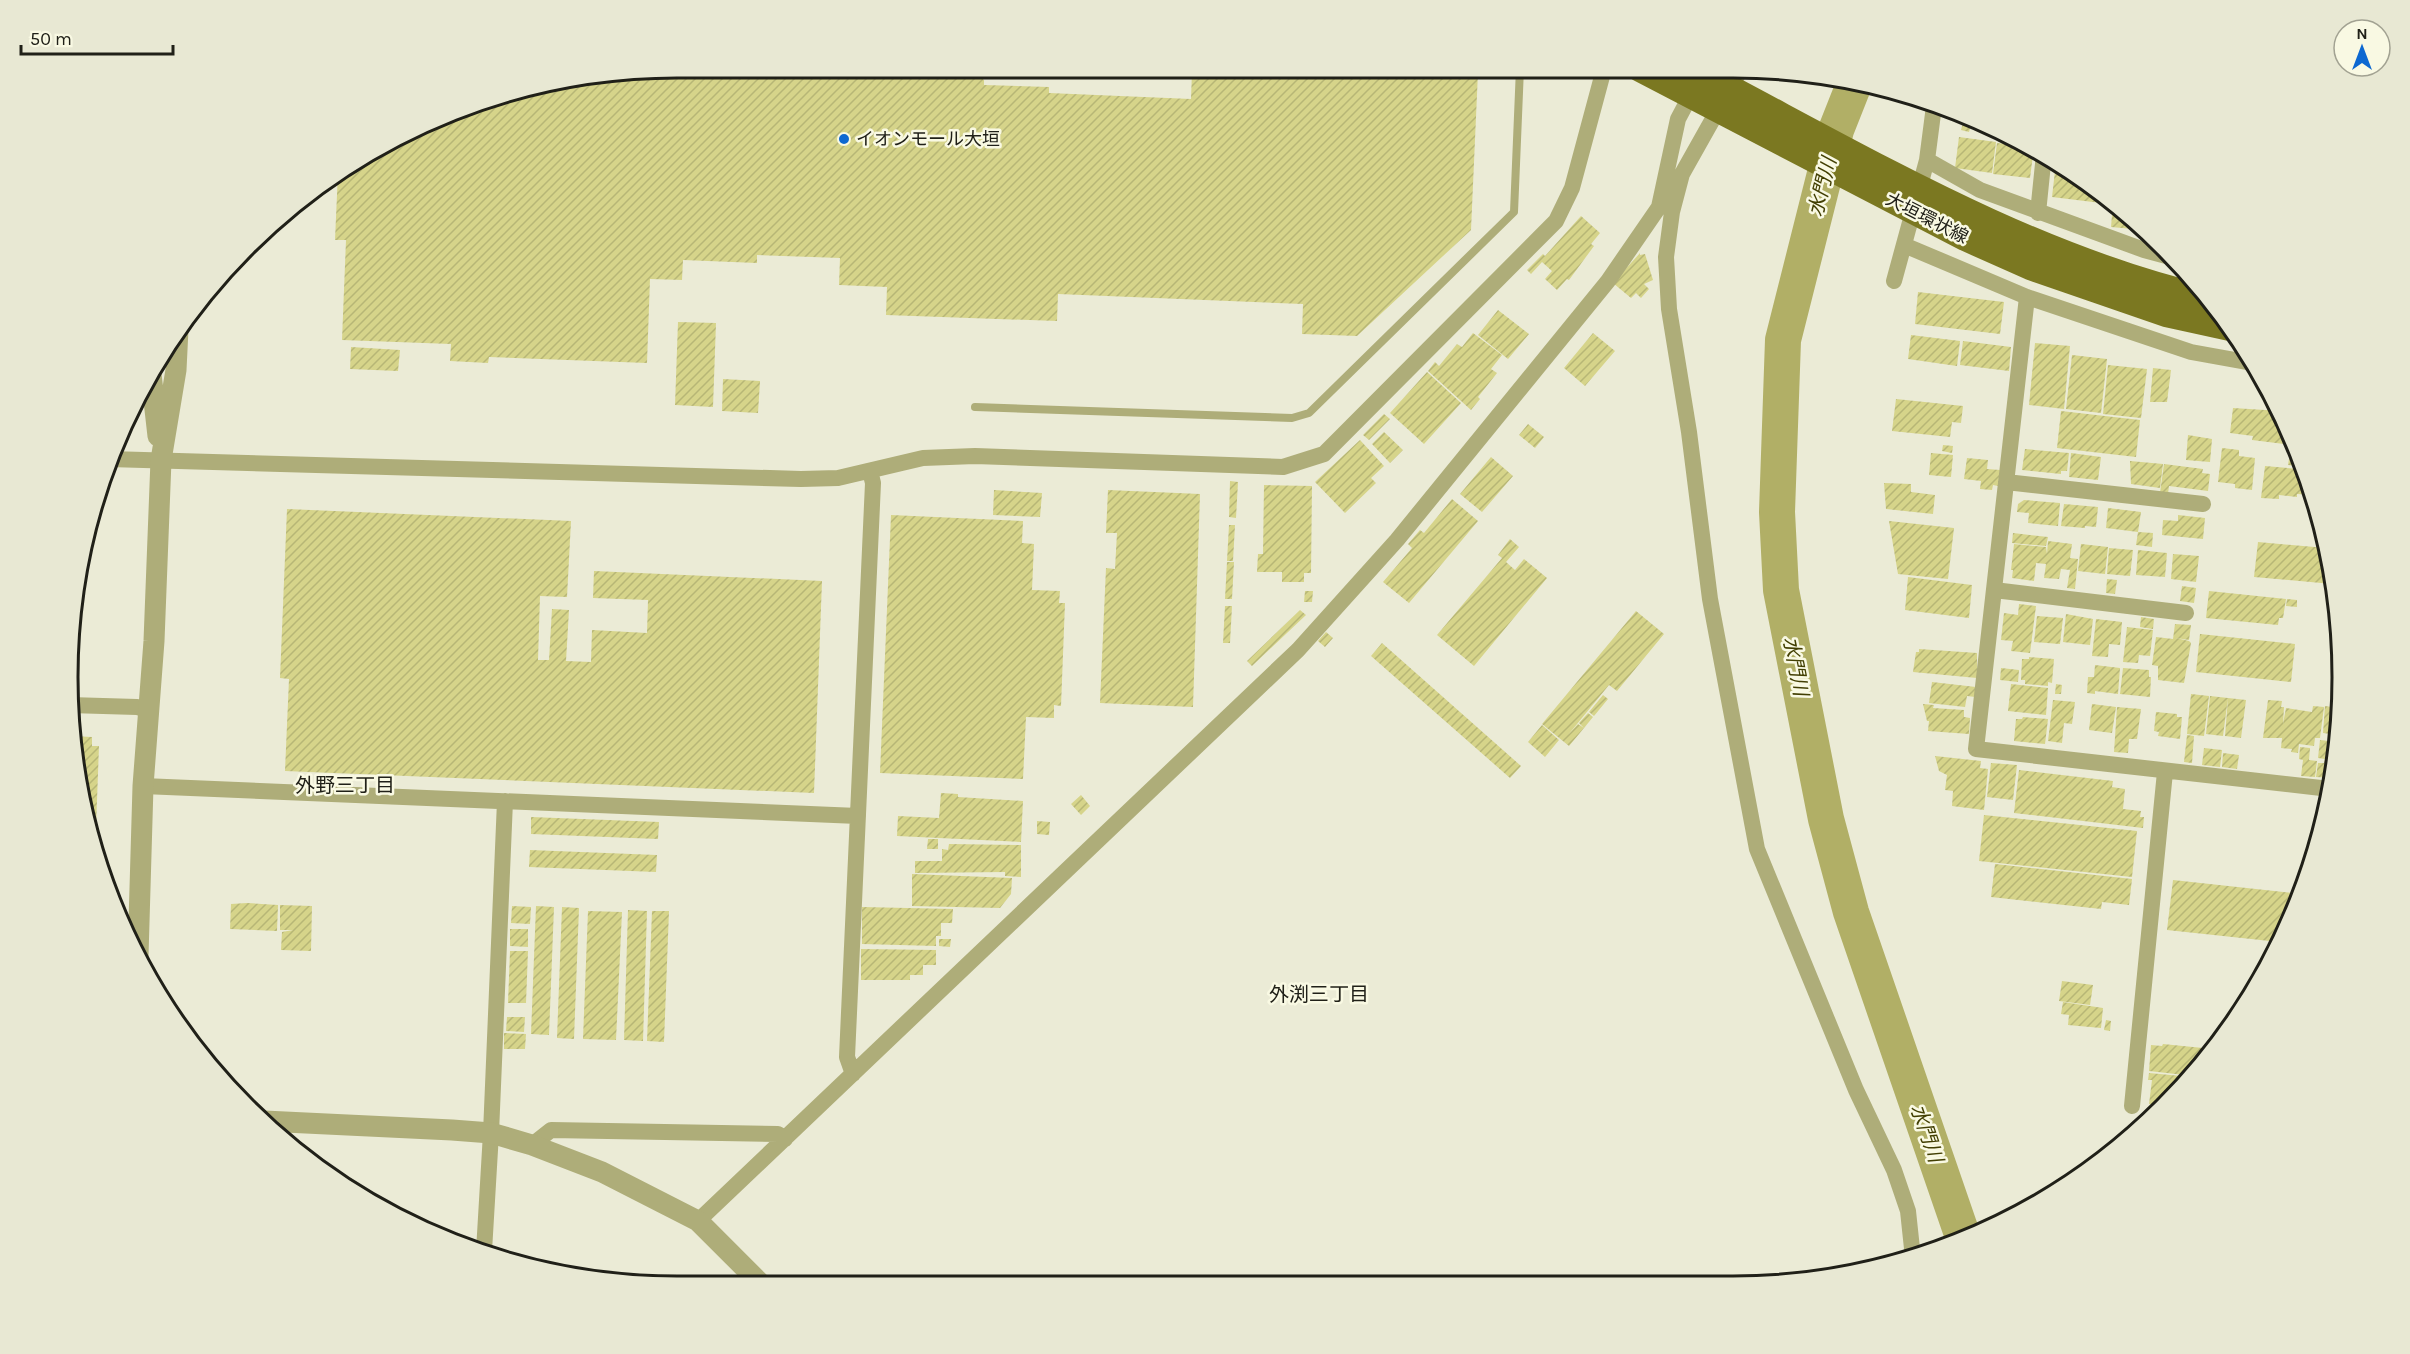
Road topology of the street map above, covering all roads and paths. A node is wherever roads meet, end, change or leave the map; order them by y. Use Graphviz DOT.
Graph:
graph roads {
  1 [pos="1520,78"];
  2 [pos="1602,78"];
  3 [pos="1660,78"];
  4 [pos="1700,78"];
  5 [pos="1710,78"];
  6 [pos="1737,78"];
  7 [pos="1933,113"];
  8 [pos="1928,160"];
  9 [pos="2043,164"];
  10 [pos="1665,209"];
  11 [pos="2038,213"];
  12 [pos="1968,226"];
  13 [pos="1904,245"];
  14 [pos="2158,254"];
  15 [pos="1894,281"];
  16 [pos="2194,295"];
  17 [pos="2027,297"];
  18 [pos="2218,325"];
  19 [pos="177,347"];
  20 [pos="2242,361"];
  21 [pos="153,388"];
  22 [pos="975,407"];
  23 [pos="120,459"];
  24 [pos="161,460"];
  25 [pos="870,471"];
  26 [pos="2006,482"];
  27 [pos="2203,504"];
  28 [pos="1994,590"];
  29 [pos="2186,613"];
  30 [pos="79,705"];
  31 [pos="149,710"];
  32 [pos="2165,771"];
  33 [pos="143,786"];
  34 [pos="2321,788"];
  35 [pos="505,801"];
  36 [pos="858,816"];
  37 [pos="139,939"];
  38 [pos="853,1074"];
  39 [pos="2132,1106"];
  40 [pos="276,1122"];
  41 [pos="491,1133"];
  42 [pos="785,1139"];
  43 [pos="532,1145"];
  44 [pos="698,1221"];
  45 [pos="484,1244"];
  46 [pos="1912,1248"];
  47 [pos="753,1276"];
  1 -- 22 [label="lane"];
  2 -- 25 [label="street"];
  3 -- 12 [label="main road, 大垣環状線"];
  4 -- 10 [label="street"];
  5 -- 12 [label="main road, 大垣環状線"];
  6 -- 10 [label="street"];
  7 -- 8 [label="street"];
  8 -- 11 [label="street"];
  8 -- 13 [label="street"];
  9 -- 11 [label="street"];
  10 -- 38 [label="street"];
  10 -- 46 [label="street"];
  11 -- 14 [label="street"];
  12 -- 16 [label="main road, 大垣環状線"];
  12 -- 18 [label="main road, 大垣環状線"];
  13 -- 15 [label="street"];
  13 -- 17 [label="street"];
  17 -- 20 [label="street"];
  17 -- 26 [label="street"];
  19 -- 24 [label="street"];
  21 -- 24 [label="street"];
  23 -- 24 [label="street"];
  24 -- 25 [label="street"];
  24 -- 31 [label="street"];
  25 -- 36 [label="street"];
  26 -- 27 [label="street"];
  26 -- 28 [label="street"];
  28 -- 29 [label="street"];
  28 -- 32 [label="street"];
  30 -- 31 [label="street"];
  31 -- 33 [label="street"];
  32 -- 34 [label="street"];
  32 -- 39 [label="street"];
  33 -- 35 [label="street"];
  33 -- 37 [label="street"];
  35 -- 36 [label="street"];
  35 -- 41 [label="street"];
  36 -- 38 [label="street"];
  38 -- 42 [label="street"];
  40 -- 41 [label="street"];
  41 -- 43 [label="street"];
  41 -- 45 [label="street"];
  42 -- 43 [label="street"];
  42 -- 44 [label="street"];
  43 -- 44 [label="street"];
  44 -- 47 [label="street"];
}
